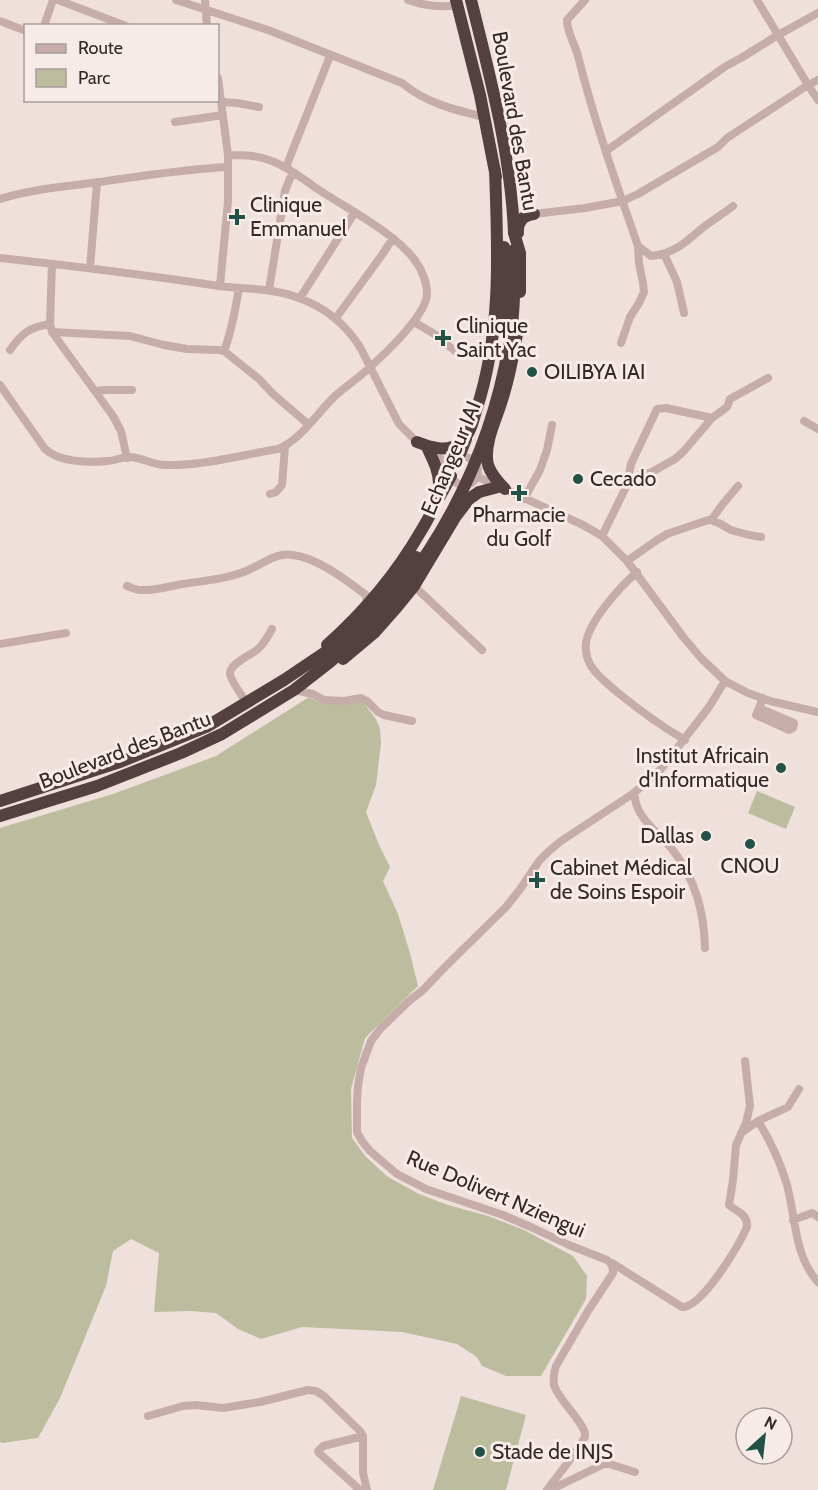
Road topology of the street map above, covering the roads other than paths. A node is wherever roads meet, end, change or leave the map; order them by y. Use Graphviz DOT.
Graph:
graph roads {
  1 [pos="53,0"];
  2 [pos="58,0"];
  3 [pos="176,0"];
  4 [pos="205,0"];
  5 [pos="408,0"];
  6 [pos="471,0"];
  7 [pos="585,0"];
  8 [pos="757,0"];
  9 [pos="457,3"];
  10 [pos="205,10"];
  11 [pos="818,13"];
  12 [pos="0,21"];
  13 [pos="45,24"];
  14 [pos="121,24"];
  15 [pos="204,24"];
  16 [pos="24,29"];
  17 [pos="778,35"];
  18 [pos="330,56"];
  19 [pos="818,80"];
  20 [pos="808,85"];
  21 [pos="219,86"];
  22 [pos="818,100"];
  23 [pos="221,102"];
  24 [pos="259,107"];
  25 [pos="223,115"];
  26 [pos="484,117"];
  27 [pos="175,122"];
  28 [pos="606,151"];
  29 [pos="228,155"];
  30 [pos="228,167"];
  31 [pos="286,167"];
  32 [pos="495,170"];
  33 [pos="295,172"];
  34 [pos="97,182"];
  35 [pos="0,199"];
  36 [pos="623,201"];
  37 [pos="733,206"];
  38 [pos="355,212"];
  39 [pos="534,214"];
  40 [pos="516,229"];
  41 [pos="393,238"];
  42 [pos="638,246"];
  43 [pos="512,249"];
  44 [pos="664,255"];
  45 [pos="0,258"];
  46 [pos="52,264"];
  47 [pos="90,268"];
  48 [pos="220,286"];
  49 [pos="239,288"];
  50 [pos="269,290"];
  51 [pos="300,298"];
  52 [pos="684,313"];
  53 [pos="336,318"];
  54 [pos="414,322"];
  55 [pos="51,328"];
  56 [pos="621,343"];
  57 [pos="10,350"];
  58 [pos="224,351"];
  59 [pos="455,351"];
  60 [pos="370,367"];
  61 [pos="768,378"];
  62 [pos="0,385"];
  63 [pos="132,390"];
  64 [pos="96,391"];
  65 [pos="712,418"];
  66 [pos="804,421"];
  67 [pos="308,424"];
  68 [pos="552,424"];
  69 [pos="818,429"];
  70 [pos="467,435"];
  71 [pos="490,437"];
  72 [pos="417,442"];
  73 [pos="285,446"];
  74 [pos="431,451"];
  75 [pos="127,458"];
  76 [pos="453,467"];
  77 [pos="474,475"];
  78 [pos="627,485"];
  79 [pos="497,486"];
  80 [pos="738,486"];
  81 [pos="270,494"];
  82 [pos="524,499"];
  83 [pos="435,505"];
  84 [pos="456,516"];
  85 [pos="712,519"];
  86 [pos="602,536"];
  87 [pos="761,537"];
  88 [pos="627,561"];
  89 [pos="637,572"];
  90 [pos="128,586"];
  91 [pos="414,586"];
  92 [pos="367,604"];
  93 [pos="272,629"];
  94 [pos="66,633"];
  95 [pos="0,644"];
  96 [pos="343,645"];
  97 [pos="482,650"];
  98 [pos="284,680"];
  99 [pos="725,681"];
  100 [pos="294,690"];
  101 [pos="762,698"];
  102 [pos="247,703"];
  103 [pos="759,708"];
  104 [pos="818,712"];
  105 [pos="412,721"];
  106 [pos="685,740"];
  107 [pos="634,793"];
  108 [pos="0,801"];
  109 [pos="0,816"];
  110 [pos="705,948"];
  111 [pos="745,1062"];
  112 [pos="799,1089"];
  113 [pos="758,1121"];
  114 [pos="741,1133"];
  115 [pos="818,1217"];
  116 [pos="793,1220"];
  117 [pos="611,1263"];
  118 [pos="818,1282"];
  119 [pos="148,1416"];
  120 [pos="363,1436"];
  121 [pos="635,1472"];
  122 [pos="360,1490"];
  123 [pos="367,1490"];
  124 [pos="549,1490"];
  1 -- 13 [label="street"];
  2 -- 14 [label="street"];
  3 -- 10 [label="street"];
  4 -- 10 [label="street"];
  5 -- 9 [label="street"];
  6 -- 40 [label="highway, Boulevard des Bantu"];
  7 -- 28 [label="street"];
  8 -- 17 [label="street"];
  9 -- 26 [label="highway, Boulevard des Bantu"];
  10 -- 15 [label="street"];
  10 -- 18 [label="street"];
  11 -- 17 [label="street"];
  12 -- 16 [label="street"];
  17 -- 20 [label="street"];
  17 -- 28 [label="street"];
  18 -- 26 [label="street"];
  18 -- 31 [label="street"];
  19 -- 20 [label="street"];
  20 -- 22 [label="street"];
  20 -- 36 [label="street"];
  21 -- 23 [label="street"];
  23 -- 24 [label="street"];
  23 -- 25 [label="street"];
  25 -- 27 [label="street"];
  25 -- 29 [label="street"];
  26 -- 32 [label="highway, Boulevard des Bantu"];
  28 -- 36 [label="street"];
  29 -- 30 [label="street"];
  29 -- 31 [label="street"];
  30 -- 34 [label="street"];
  30 -- 48 [label="street"];
  31 -- 33 [label="street"];
  32 -- 43 [label="highway, Boulevard des Bantu"];
  32 -- 70 [label="highway"];
  33 -- 38 [label="street"];
  33 -- 50 [label="street"];
  34 -- 35 [label="street"];
  34 -- 47 [label="street"];
  36 -- 39 [label="street"];
  36 -- 42 [label="street"];
  37 -- 44 [label="street"];
  38 -- 41 [label="street"];
  38 -- 51 [label="street"];
  39 -- 40 [label="highway"];
  40 -- 43 [label="highway, Boulevard des Bantu"];
  41 -- 53 [label="street"];
  41 -- 54 [label="street"];
  42 -- 44 [label="street"];
  42 -- 56 [label="street"];
  43 -- 71 [label="highway"];
  43 -- 96 [label="highway, Echangeur IAI, bridge"];
  44 -- 52 [label="street"];
  45 -- 46 [label="street"];
  46 -- 47 [label="street"];
  46 -- 55 [label="street"];
  47 -- 48 [label="street"];
  48 -- 49 [label="street"];
  49 -- 50 [label="street"];
  49 -- 58 [label="street"];
  50 -- 51 [label="street"];
  51 -- 53 [label="street"];
  53 -- 60 [label="street"];
  54 -- 59 [label="street"];
  54 -- 60 [label="street"];
  55 -- 57 [label="street"];
  55 -- 58 [label="street"];
  55 -- 64 [label="street"];
  58 -- 67 [label="street"];
  60 -- 67 [label="street"];
  60 -- 72 [label="street"];
  61 -- 65 [label="street"];
  62 -- 75 [label="street"];
  63 -- 64 [label="street"];
  64 -- 75 [label="street"];
  65 -- 78 [label="street"];
  65 -- 78 [label="street"];
  66 -- 69 [label="street"];
  67 -- 73 [label="street"];
  68 -- 82 [label="street"];
  70 -- 72 [label="highway"];
  70 -- 76 [label="highway"];
  71 -- 77 [label="highway"];
  71 -- 79 [label="highway"];
  72 -- 74 [label="street"];
  73 -- 75 [label="street"];
  73 -- 81 [label="street"];
  74 -- 76 [label="street"];
  74 -- 83 [label="highway"];
  76 -- 77 [label="street"];
  76 -- 77 [label="street"];
  76 -- 83 [label="highway"];
  77 -- 79 [label="street"];
  77 -- 84 [label="highway"];
  78 -- 86 [label="street"];
  79 -- 82 [label="street"];
  79 -- 84 [label="highway"];
  80 -- 85 [label="street"];
  82 -- 86 [label="street"];
  83 -- 92 [label="highway"];
  84 -- 91 [label="highway"];
  85 -- 87 [label="street"];
  85 -- 88 [label="street"];
  86 -- 88 [label="street"];
  88 -- 89 [label="street"];
  89 -- 99 [label="street"];
  89 -- 106 [label="street"];
  90 -- 92 [label="street"];
  91 -- 97 [label="street"];
  91 -- 100 [label="highway"];
  92 -- 98 [label="highway"];
  93 -- 102 [label="street"];
  94 -- 95 [label="street"];
  96 -- 98 [label="highway, Boulevard des Bantu"];
  96 -- 100 [label="highway, Boulevard des Bantu"];
  98 -- 102 [label="highway, Boulevard des Bantu"];
  99 -- 101 [label="street"];
  99 -- 106 [label="street, Rue Dolivert Nziengui"];
  100 -- 105 [label="street"];
  100 -- 109 [label="highway, Boulevard des Bantu"];
  101 -- 103 [label="street"];
  101 -- 104 [label="street"];
  102 -- 108 [label="highway, Boulevard des Bantu"];
  106 -- 107 [label="street, Rue Dolivert Nziengui"];
  107 -- 110 [label="street"];
  107 -- 117 [label="street, Rue Dolivert Nziengui"];
  111 -- 114 [label="street"];
  112 -- 113 [label="street"];
  113 -- 114 [label="street"];
  113 -- 116 [label="street"];
  114 -- 117 [label="street, Rue Dolivert Nziengui"];
  115 -- 116 [label="street"];
  116 -- 118 [label="street"];
  117 -- 124 [label="street"];
  119 -- 120 [label="street"];
  120 -- 122 [label="street"];
  120 -- 123 [label="street"];
  121 -- 124 [label="street"];
}
